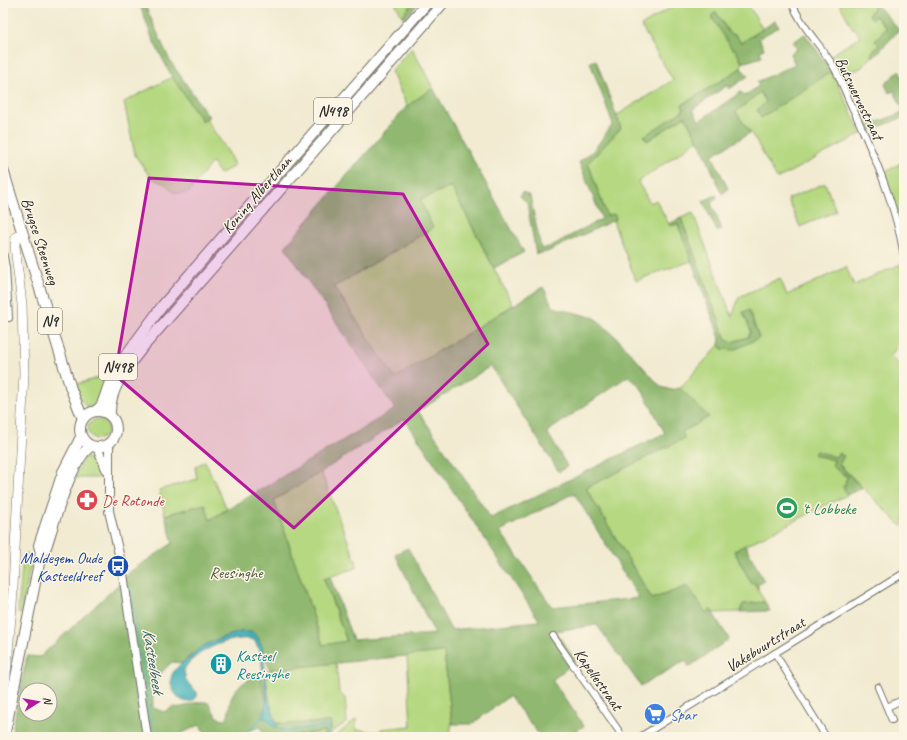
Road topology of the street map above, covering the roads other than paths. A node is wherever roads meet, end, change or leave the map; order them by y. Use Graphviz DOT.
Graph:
graph roads {
  1 [pos="427,3"];
  2 [pos="443,3"];
  3 [pos="792,3"];
  4 [pos="3,170"];
  5 [pos="22,233"];
  6 [pos="3,251"];
  7 [pos="904,256"];
  8 [pos="4,268"];
  9 [pos="9,318"];
  10 [pos="90,414"];
  11 [pos="110,414"];
  12 [pos="82,437"];
  13 [pos="109,444"];
  14 [pos="94,446"];
  15 [pos="108,478"];
  16 [pos="41,553"];
  17 [pos="904,573"];
  18 [pos="553,636"];
  19 [pos="775,653"];
  20 [pos="878,687"];
  21 [pos="904,699"];
  22 [pos="887,707"];
  23 [pos="5,708"];
  24 [pos="892,720"];
  25 [pos="823,736"];
  26 [pos="4,737"];
  27 [pos="147,737"];
  28 [pos="623,737"];
  29 [pos="640,737"];
  1 -- 10 [label="main road, Koning Albertlaan / N498"];
  2 -- 11 [label="main road, Koning Albertlaan / N498"];
  3 -- 7 [label="street, Butswervestraat"];
  4 -- 5 [label="main road, Brugse Steenweg / N9"];
  5 -- 10 [label="main road, Brugse Steenweg / N9"];
  5 -- 23 [label="main road"];
  6 -- 8 [label="street"];
  8 -- 9 [label="street"];
  10 -- 11 [label="main road, Brugse Steenweg"];
  10 -- 12 [label="main road"];
  11 -- 13 [label="main road"];
  12 -- 14 [label="main road"];
  12 -- 16 [label="main road"];
  13 -- 14 [label="main road"];
  13 -- 15 [label="street"];
  14 -- 15 [label="street"];
  14 -- 16 [label="main road"];
  15 -- 27 [label="street"];
  16 -- 23 [label="main road"];
  17 -- 19 [label="street, Vakebuurtstraat"];
  18 -- 28 [label="street, Kapellestraat"];
  19 -- 25 [label="street"];
  19 -- 29 [label="street, Vakebuurtstraat"];
  20 -- 22 [label="street"];
  21 -- 22 [label="street"];
  22 -- 24 [label="street"];
  23 -- 26 [label="main road"];
}
